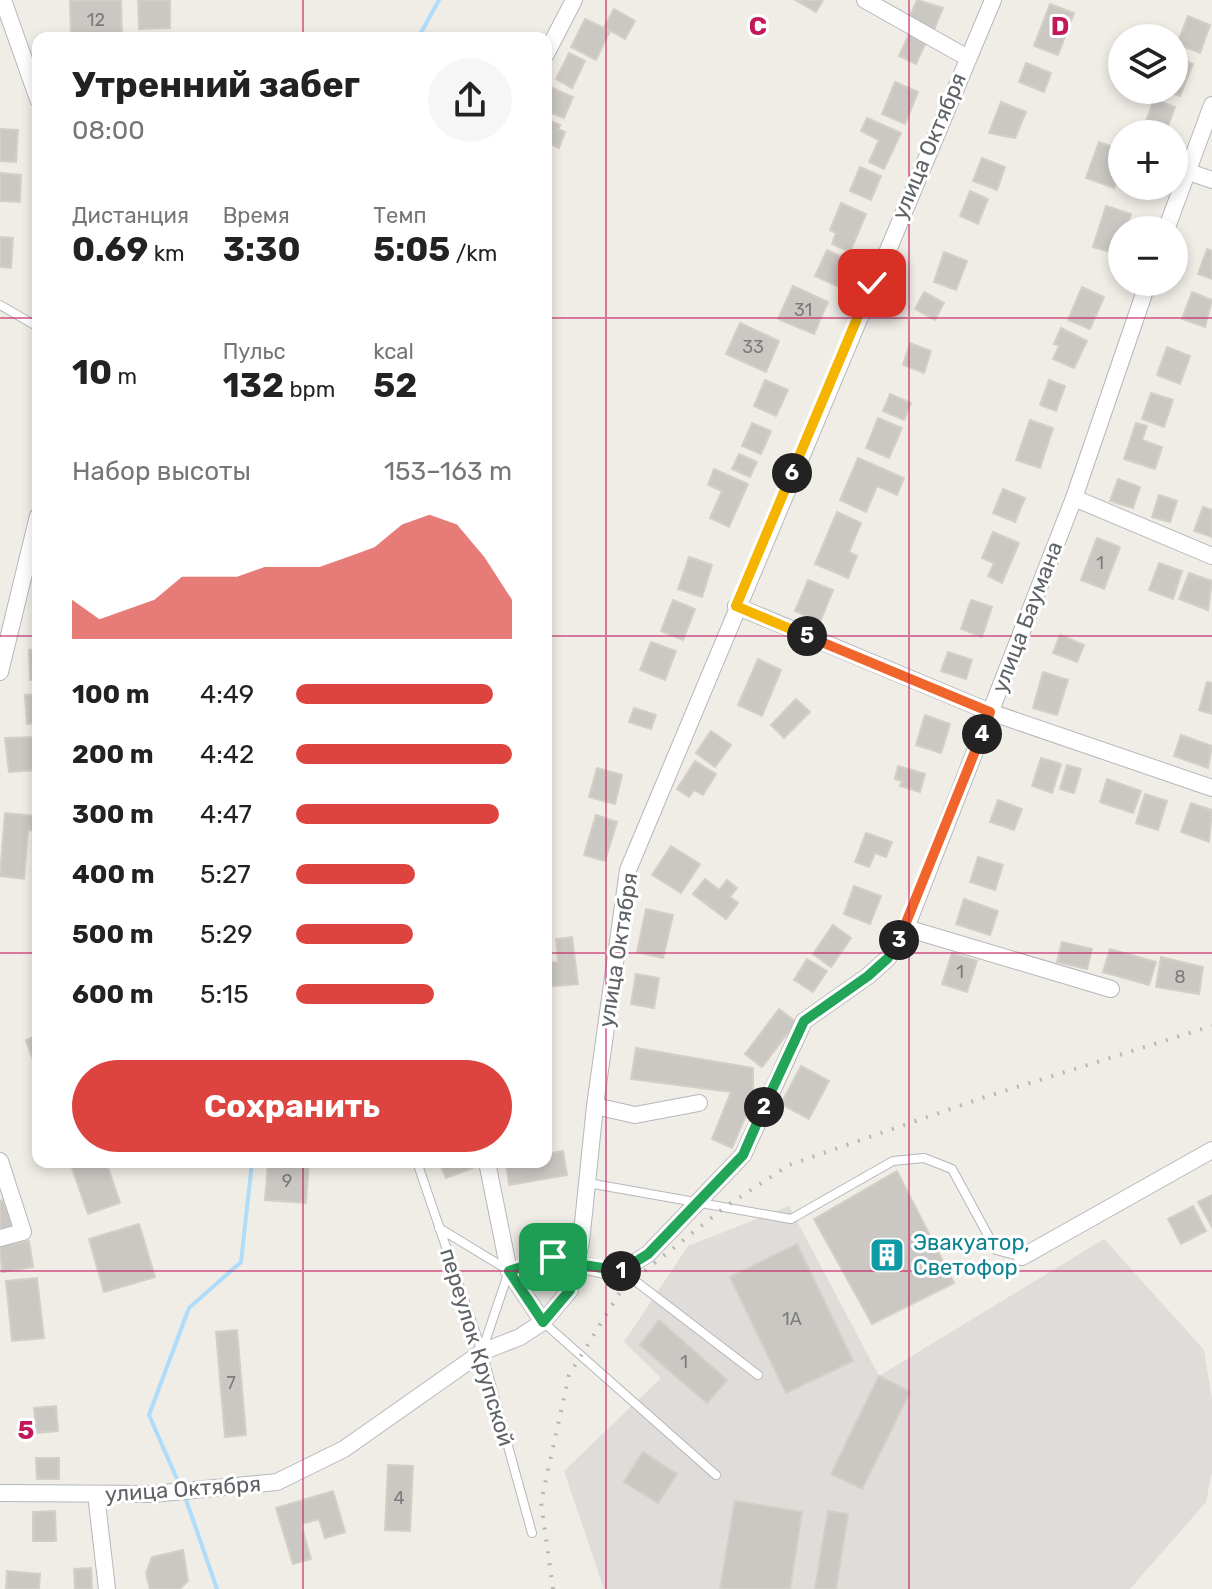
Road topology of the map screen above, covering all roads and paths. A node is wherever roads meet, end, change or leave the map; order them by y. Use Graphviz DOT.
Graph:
graph roads {
  1 [pos="3,0"];
  2 [pos="574,0"];
  3 [pos="865,0"];
  4 [pos="993,0"];
  5 [pos="552,42"];
  6 [pos="966,57"];
  7 [pos="32,82"];
  8 [pos="1212,105"];
  9 [pos="1188,166"];
  10 [pos="1188,172"];
  11 [pos="1212,180"];
  12 [pos="1143,296"];
  13 [pos="0,305"];
  14 [pos="32,324"];
  15 [pos="1074,498"];
  16 [pos="32,541"];
  17 [pos="1212,556"];
  18 [pos="736,606"];
  19 [pos="0,672"];
  20 [pos="990,712"];
  21 [pos="1212,788"];
  22 [pos="906,928"];
  23 [pos="1111,989"];
  24 [pos="699,1103"];
  25 [pos="595,1106"];
  26 [pos="1212,1150"];
  27 [pos="0,1161"];
  28 [pos="419,1168"];
  29 [pos="488,1168"];
  30 [pos="588,1183"];
  31 [pos="4,1190"];
  32 [pos="699,1204"];
  33 [pos="439,1228"];
  34 [pos="0,1238"];
  35 [pos="581,1242"];
  36 [pos="1022,1257"];
  37 [pos="577,1264"];
  38 [pos="509,1271"];
  39 [pos="618,1273"];
  40 [pos="543,1322"];
  41 [pos="482,1352"];
  42 [pos="758,1375"];
  43 [pos="716,1475"];
  44 [pos="0,1493"];
  45 [pos="96,1494"];
  46 [pos="532,1533"];
  47 [pos="107,1589"];
  1 -- 7 [label="street"];
  2 -- 5 [label="street"];
  3 -- 6 [label="street"];
  4 -- 6 [label="street, улица Октября"];
  6 -- 18 [label="street, улица Октября"];
  8 -- 9 [label="street"];
  10 -- 11 [label="street"];
  12 -- 15 [label="street, улица Баумана"];
  13 -- 14 [label="lane"];
  15 -- 17 [label="street"];
  15 -- 20 [label="street, улица Баумана"];
  16 -- 19 [label="street"];
  18 -- 20 [label="street"];
  18 -- 25 [label="street, улица Октября"];
  20 -- 21 [label="street"];
  20 -- 22 [label="street, улица Баумана"];
  22 -- 23 [label="street"];
  22 -- 32 [label="street, улица Баумана"];
  24 -- 25 [label="street"];
  25 -- 30 [label="street, улица Октября"];
  26 -- 36 [label="street"];
  27 -- 31 [label="street"];
  28 -- 33 [label="lane, переулок Крупской"];
  29 -- 38 [label="street"];
  30 -- 32 [label="lane"];
  30 -- 35 [label="street, улица Октября"];
  31 -- 34 [label="street"];
  32 -- 36 [label="lane"];
  32 -- 39 [label="street, улица Баумана"];
  33 -- 38 [label="lane"];
  33 -- 41 [label="lane, переулок Крупской"];
  35 -- 37 [label="street, улица Октября"];
  35 -- 38 [label="lane"];
  37 -- 39 [label="street"];
  37 -- 40 [label="street, улица Октября"];
  38 -- 40 [label="street"];
  38 -- 41 [label="lane"];
  39 -- 42 [label="lane"];
  40 -- 41 [label="street, улица Октября"];
  40 -- 43 [label="lane"];
  41 -- 45 [label="street, улица Октября"];
  41 -- 46 [label="lane, переулок Крупской"];
  44 -- 45 [label="street, улица Октября"];
  45 -- 47 [label="street"];
}
